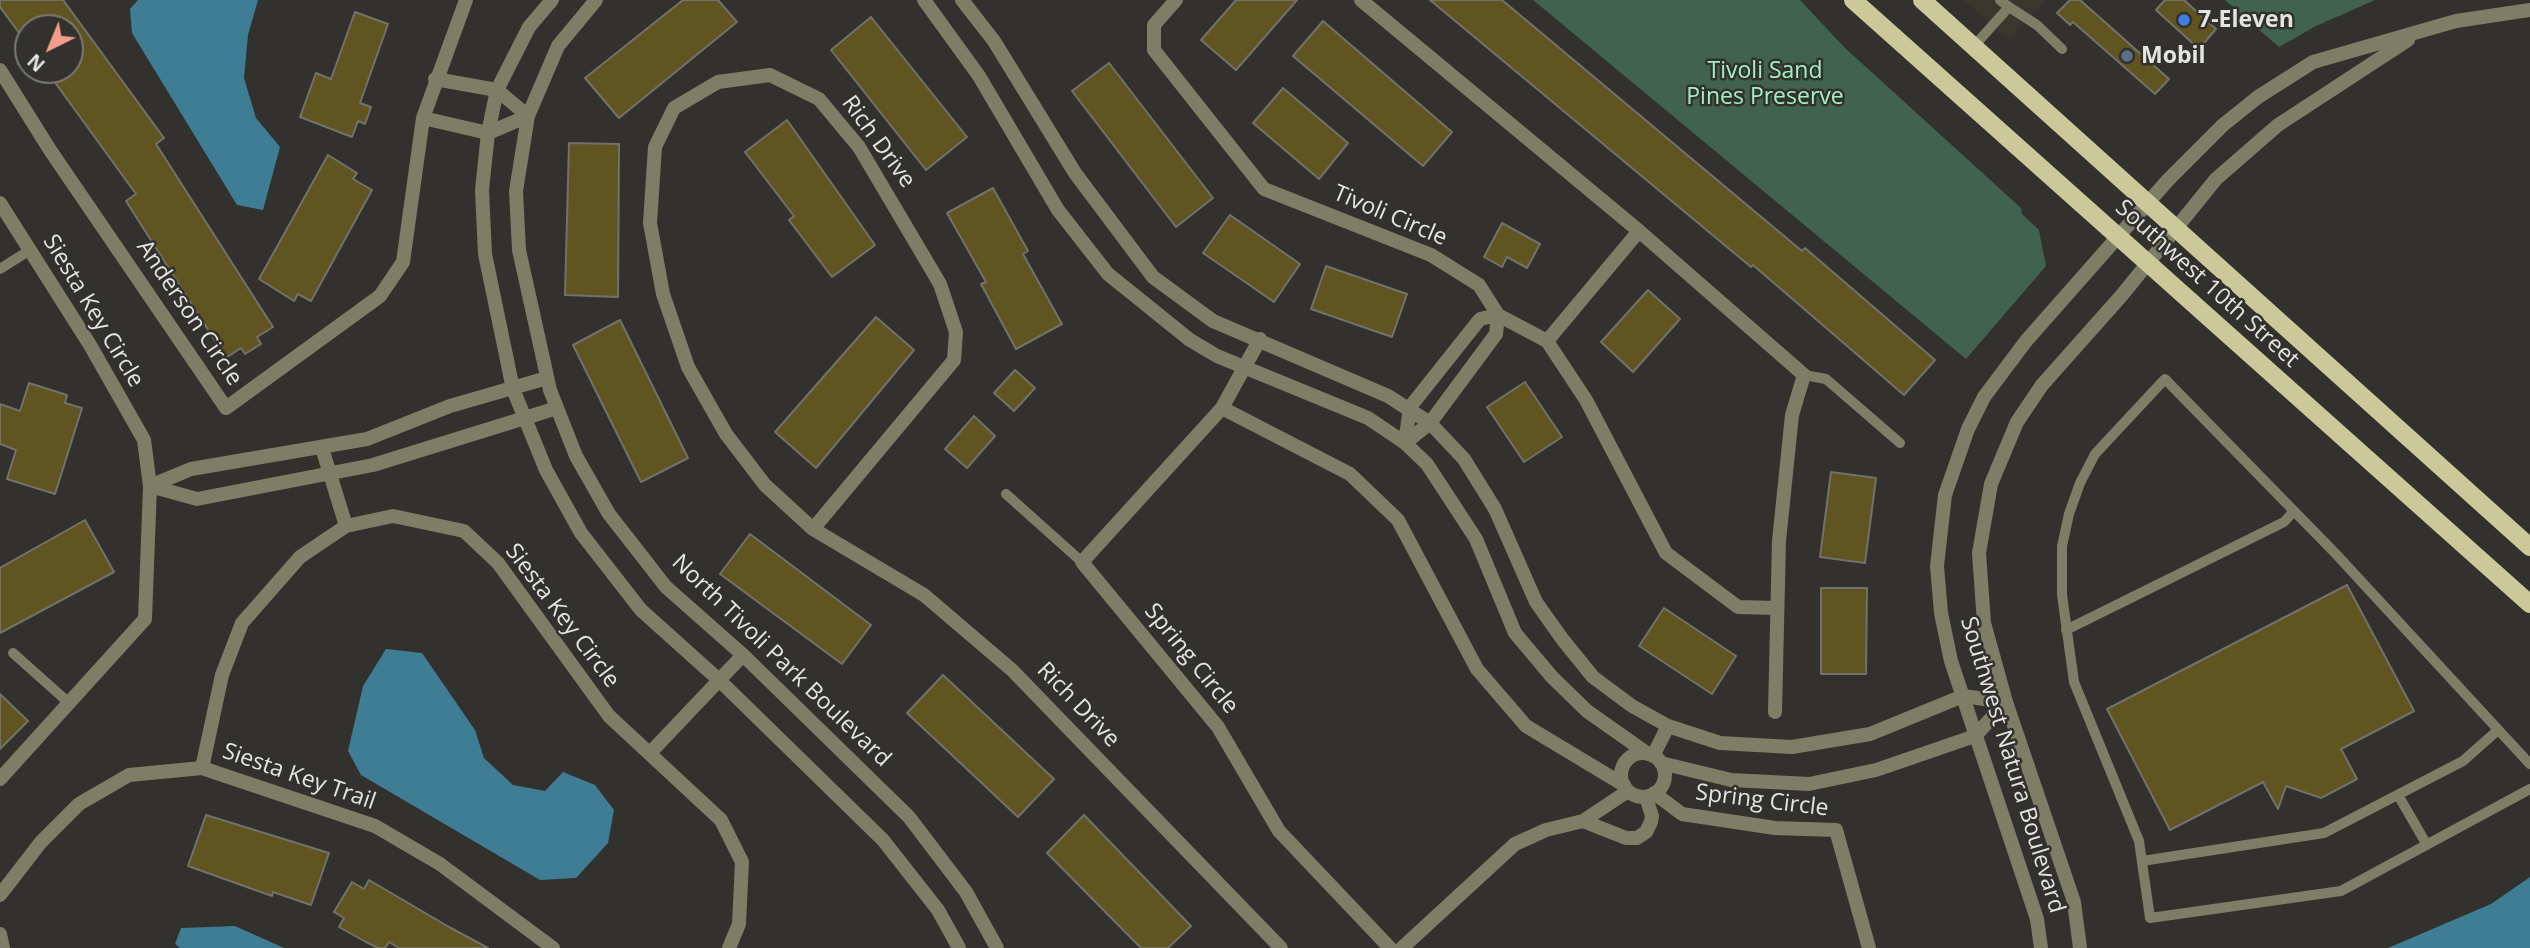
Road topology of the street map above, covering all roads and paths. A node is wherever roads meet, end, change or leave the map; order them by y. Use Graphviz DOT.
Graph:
graph roads {
  1 [pos="466,0"];
  2 [pos="552,0"];
  3 [pos="596,0"];
  4 [pos="924,0"];
  5 [pos="962,0"];
  6 [pos="1176,0"];
  7 [pos="1361,0"];
  8 [pos="1853,0"];
  9 [pos="1922,0"];
  10 [pos="2004,4"];
  11 [pos="2530,10"];
  12 [pos="2421,31"];
  13 [pos="1974,46"];
  14 [pos="2062,49"];
  15 [pos="0,70"];
  16 [pos="435,79"];
  17 [pos="497,90"];
  18 [pos="527,116"];
  19 [pos="423,118"];
  20 [pos="488,133"];
  21 [pos="2148,202"];
  22 [pos="0,203"];
  23 [pos="2176,228"];
  24 [pos="1639,231"];
  25 [pos="2118,237"];
  26 [pos="30,250"];
  27 [pos="2148,265"];
  28 [pos="0,269"];
  29 [pos="1498,315"];
  30 [pos="1260,340"];
  31 [pos="1548,341"];
  32 [pos="1244,368"];
  33 [pos="1804,376"];
  34 [pos="547,378"];
  35 [pos="513,389"];
  36 [pos="1410,407"];
  37 [pos="557,408"];
  38 [pos="1222,408"];
  39 [pos="525,420"];
  40 [pos="1430,423"];
  41 [pos="1405,443"];
  42 [pos="1900,443"];
  43 [pos="322,448"];
  44 [pos="328,474"];
  45 [pos="150,486"];
  46 [pos="1006,495"];
  47 [pos="2294,511"];
  48 [pos="346,526"];
  49 [pos="813,529"];
  50 [pos="2530,547"];
  51 [pos="1082,562"];
  52 [pos="2530,604"];
  53 [pos="1776,608"];
  54 [pos="2066,631"];
  55 [pos="13,653"];
  56 [pos="743,655"];
  57 [pos="719,680"];
  58 [pos="1962,696"];
  59 [pos="2006,702"];
  60 [pos="69,703"];
  61 [pos="1775,712"];
  62 [pos="1668,726"];
  63 [pos="2498,730"];
  64 [pos="1975,736"];
  65 [pos="650,753"];
  66 [pos="1654,757"];
  67 [pos="2530,764"];
  68 [pos="202,768"];
  69 [pos="0,779"];
  70 [pos="1626,788"];
  71 [pos="2530,789"];
  72 [pos="1650,795"];
  73 [pos="2398,795"];
  74 [pos="1583,821"];
  75 [pos="2427,845"];
  76 [pos="2142,861"];
  77 [pos="0,895"];
  78 [pos="0,934"];
  79 [pos="3,948"];
  80 [pos="553,948"];
  81 [pos="729,948"];
  82 [pos="959,948"];
  83 [pos="997,948"];
  84 [pos="1281,948"];
  85 [pos="1390,948"];
  86 [pos="1402,948"];
  87 [pos="1869,948"];
  88 [pos="2041,948"];
  89 [pos="2080,948"];
  1 -- 16 [label="street, Anderson Circle"];
  2 -- 17 [label="street"];
  3 -- 18 [label="street, North Tivoli Park Boulevard"];
  4 -- 32 [label="street"];
  5 -- 30 [label="street"];
  6 -- 29 [label="street, Tivoli Circle"];
  7 -- 24 [label="street"];
  8 -- 25 [label="main road, Southwest 10th Street"];
  9 -- 13 [label="main road, Southwest 10th Street"];
  10 -- 13 [label="lane"];
  10 -- 14 [label="lane"];
  11 -- 12 [label="street, Southwest Natura Boulevard"];
  12 -- 21 [label="street, Southwest Natura Boulevard"];
  12 -- 23 [label="street, Southwest Natura Boulevard"];
  13 -- 21 [label="main road, Southwest 10th Street"];
  15 -- 19 [label="street, Anderson Circle"];
  16 -- 17 [label="street"];
  16 -- 19 [label="street, Anderson Circle"];
  17 -- 18 [label="street"];
  17 -- 20 [label="street"];
  18 -- 20 [label="street"];
  18 -- 34 [label="street, North Tivoli Park Boulevard"];
  19 -- 20 [label="street"];
  20 -- 35 [label="street"];
  21 -- 23 [label="main road, Southwest 10th Street"];
  21 -- 25 [label="street, Southwest Natura Boulevard"];
  22 -- 26 [label="street, Siesta Key Circle"];
  23 -- 27 [label="street, Southwest Natura Boulevard"];
  23 -- 50 [label="main road, Southwest 10th Street"];
  24 -- 31 [label="street"];
  24 -- 33 [label="street"];
  25 -- 27 [label="main road, Southwest 10th Street"];
  25 -- 58 [label="street, Southwest Natura Boulevard"];
  26 -- 28 [label="lane"];
  26 -- 45 [label="street, Siesta Key Circle"];
  27 -- 52 [label="main road, Southwest 10th Street"];
  27 -- 59 [label="street, Southwest Natura Boulevard"];
  29 -- 31 [label="street"];
  29 -- 36 [label="street"];
  29 -- 40 [label="street"];
  30 -- 32 [label="street"];
  30 -- 36 [label="street"];
  31 -- 53 [label="street"];
  32 -- 38 [label="street"];
  32 -- 41 [label="street"];
  33 -- 42 [label="lane"];
  33 -- 53 [label="street"];
  34 -- 35 [label="street"];
  34 -- 37 [label="street, North Tivoli Park Boulevard"];
  35 -- 39 [label="street"];
  35 -- 43 [label="street"];
  36 -- 40 [label="street"];
  36 -- 41 [label="street"];
  37 -- 39 [label="street"];
  37 -- 56 [label="street, North Tivoli Park Boulevard"];
  38 -- 51 [label="street"];
  38 -- 70 [label="street"];
  39 -- 44 [label="street"];
  39 -- 57 [label="street"];
  40 -- 41 [label="street"];
  40 -- 62 [label="street"];
  41 -- 66 [label="street"];
  43 -- 44 [label="street"];
  43 -- 45 [label="street"];
  44 -- 45 [label="street"];
  44 -- 48 [label="street"];
  45 -- 60 [label="street, Siesta Key Circle"];
  46 -- 51 [label="lane"];
  47 -- 54 [label="lane"];
  47 -- 54 [label="lane"];
  47 -- 63 [label="lane"];
  48 -- 65 [label="street, Siesta Key Circle"];
  48 -- 68 [label="street, Siesta Key Circle"];
  49 -- 49 [label="street, Rich Drive"];
  49 -- 84 [label="street, Rich Drive"];
  51 -- 85 [label="street, Spring Circle"];
  53 -- 61 [label="street"];
  54 -- 76 [label="lane"];
  55 -- 60 [label="lane"];
  56 -- 57 [label="street"];
  56 -- 83 [label="street, North Tivoli Park Boulevard"];
  57 -- 65 [label="street"];
  57 -- 82 [label="street"];
  58 -- 59 [label="street"];
  58 -- 62 [label="street"];
  58 -- 64 [label="street, Southwest Natura Boulevard"];
  59 -- 64 [label="street"];
  59 -- 89 [label="street, Southwest Natura Boulevard"];
  60 -- 69 [label="street, Siesta Key Circle"];
  62 -- 66 [label="street"];
  63 -- 67 [label="lane"];
  63 -- 73 [label="lane"];
  64 -- 66 [label="street"];
  64 -- 88 [label="street, Southwest Natura Boulevard"];
  65 -- 81 [label="street, Siesta Key Circle"];
  66 -- 70 [label="street"];
  66 -- 72 [label="street"];
  68 -- 77 [label="street, Siesta Key Trail"];
  68 -- 80 [label="street, Siesta Key Trail"];
  70 -- 72 [label="street"];
  70 -- 74 [label="street"];
  71 -- 75 [label="lane"];
  72 -- 74 [label="street"];
  72 -- 87 [label="street, Spring Circle"];
  73 -- 75 [label="lane"];
  73 -- 76 [label="lane"];
  74 -- 86 [label="street"];
  75 -- 76 [label="lane"];
  78 -- 79 [label="street"];
}
